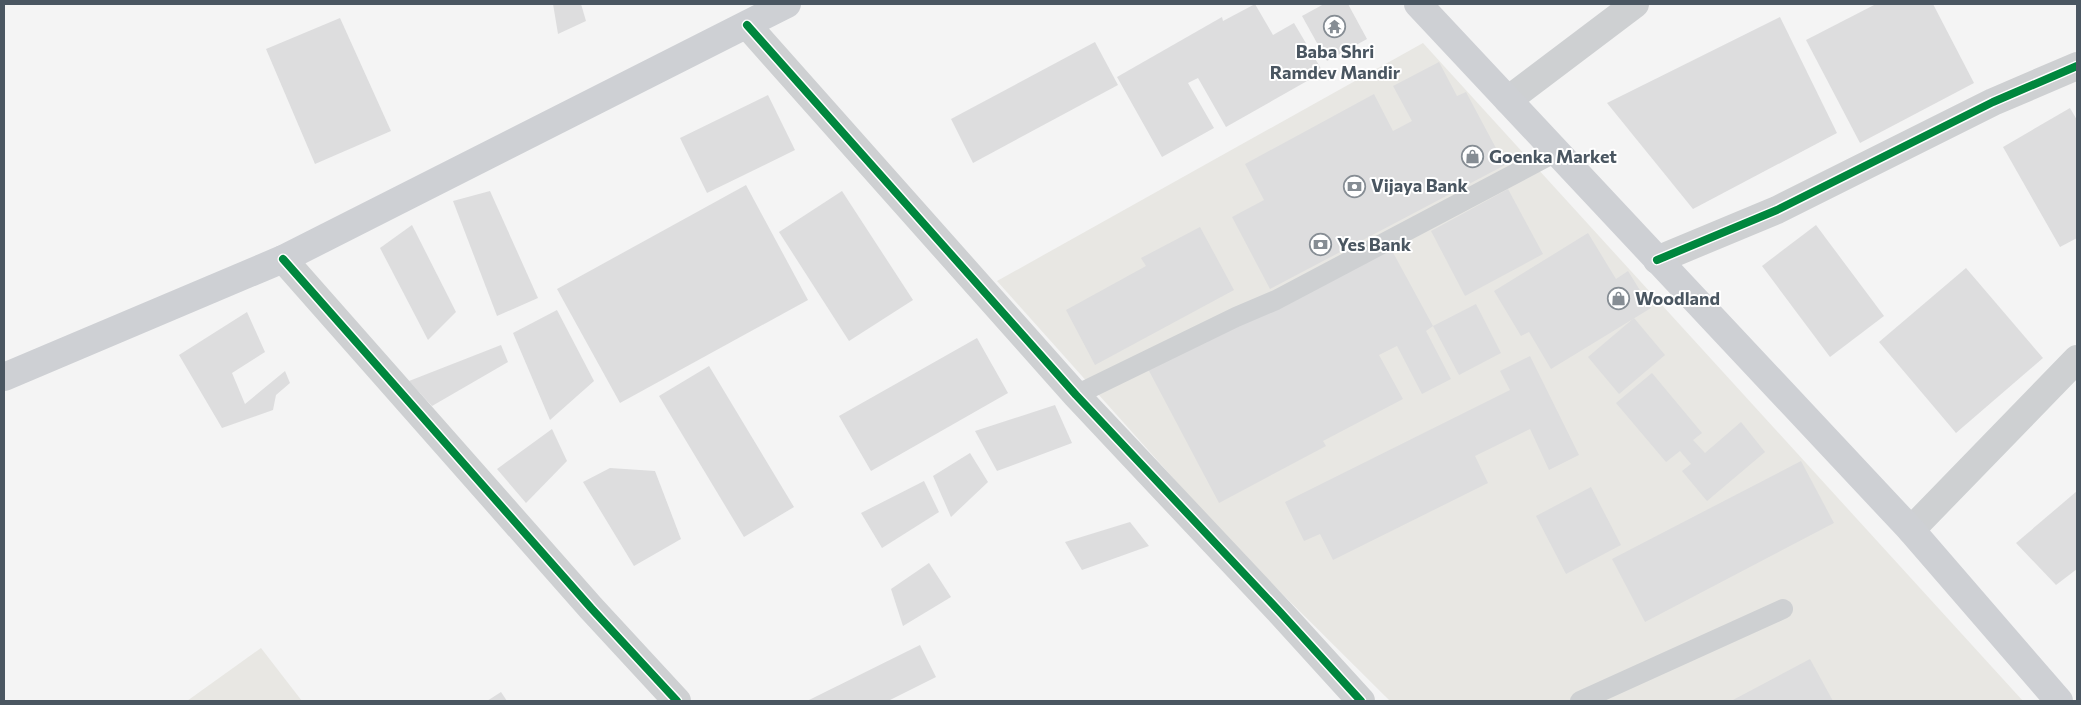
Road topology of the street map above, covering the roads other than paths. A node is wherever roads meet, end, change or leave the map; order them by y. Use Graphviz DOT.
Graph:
graph roads {
  1 [pos="788,4"];
  2 [pos="1418,4"];
  3 [pos="1635,4"];
  4 [pos="747,25"];
  5 [pos="2077,66"];
  6 [pos="1508,100"];
  7 [pos="1556,152"];
  8 [pos="283,259"];
  9 [pos="1657,260"];
  10 [pos="2077,359"];
  11 [pos="4,377"];
  12 [pos="1076,395"];
  13 [pos="1911,530"];
  14 [pos="1783,609"];
  15 [pos="677,701"];
  16 [pos="1361,701"];
  17 [pos="1580,701"];
  18 [pos="2059,701"];
  1 -- 4 [label="main road"];
  2 -- 6 [label="main road"];
  3 -- 6 [label="street"];
  4 -- 8 [label="main road"];
  4 -- 12 [label="street"];
  5 -- 9 [label="street"];
  6 -- 7 [label="main road"];
  7 -- 9 [label="main road"];
  7 -- 12 [label="lane"];
  8 -- 11 [label="main road"];
  8 -- 15 [label="street"];
  9 -- 13 [label="main road"];
  10 -- 13 [label="street"];
  12 -- 16 [label="street"];
  13 -- 18 [label="main road"];
  14 -- 17 [label="lane"];
}
